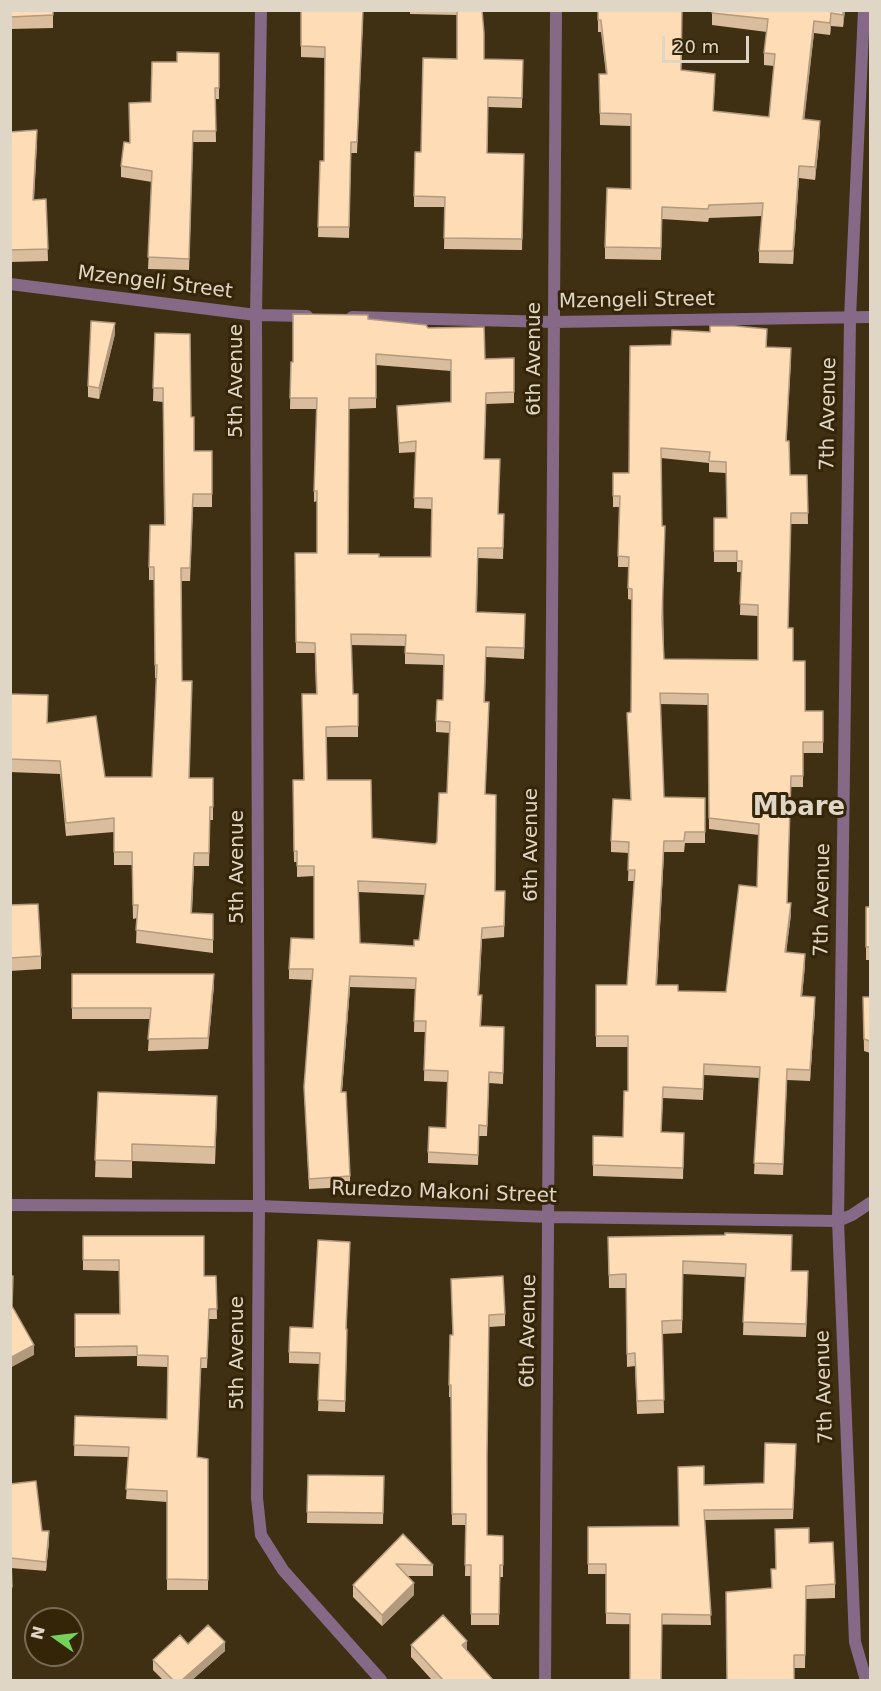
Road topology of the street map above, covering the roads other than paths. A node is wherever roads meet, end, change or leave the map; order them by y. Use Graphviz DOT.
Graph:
graph roads {
  1 [pos="261,10"];
  2 [pos="556,10"];
  3 [pos="864,10"];
  4 [pos="10,284"];
  5 [pos="256,315"];
  6 [pos="870,317"];
  7 [pos="850,318"];
  8 [pos="554,321"];
  9 [pos="870,1203"];
  10 [pos="10,1205"];
  11 [pos="259,1206"];
  12 [pos="549,1217"];
  13 [pos="838,1221"];
  14 [pos="381,1680"];
  15 [pos="545,1680"];
  16 [pos="866,1680"];
  1 -- 5 [label="street, 5th Avenue"];
  2 -- 8 [label="street, 6th Avenue"];
  3 -- 7 [label="street, 7th Avenue"];
  4 -- 5 [label="street, Mzengeli Street"];
  5 -- 8 [label="street, Mzengeli Street"];
  5 -- 11 [label="street, 5th Avenue"];
  6 -- 7 [label="street, Mzengeli Street"];
  7 -- 8 [label="street, Mzengeli Street"];
  7 -- 13 [label="street, 7th Avenue"];
  8 -- 12 [label="street, 6th Avenue"];
  9 -- 13 [label="street, Ruredzo Makoni Street"];
  10 -- 11 [label="street, Ruredzo Makoni Street"];
  11 -- 12 [label="street, Ruredzo Makoni Street"];
  11 -- 14 [label="street, 5th Avenue"];
  12 -- 13 [label="street, Ruredzo Makoni Street"];
  12 -- 15 [label="street, 6th Avenue"];
  13 -- 16 [label="street, 7th Avenue"];
}
